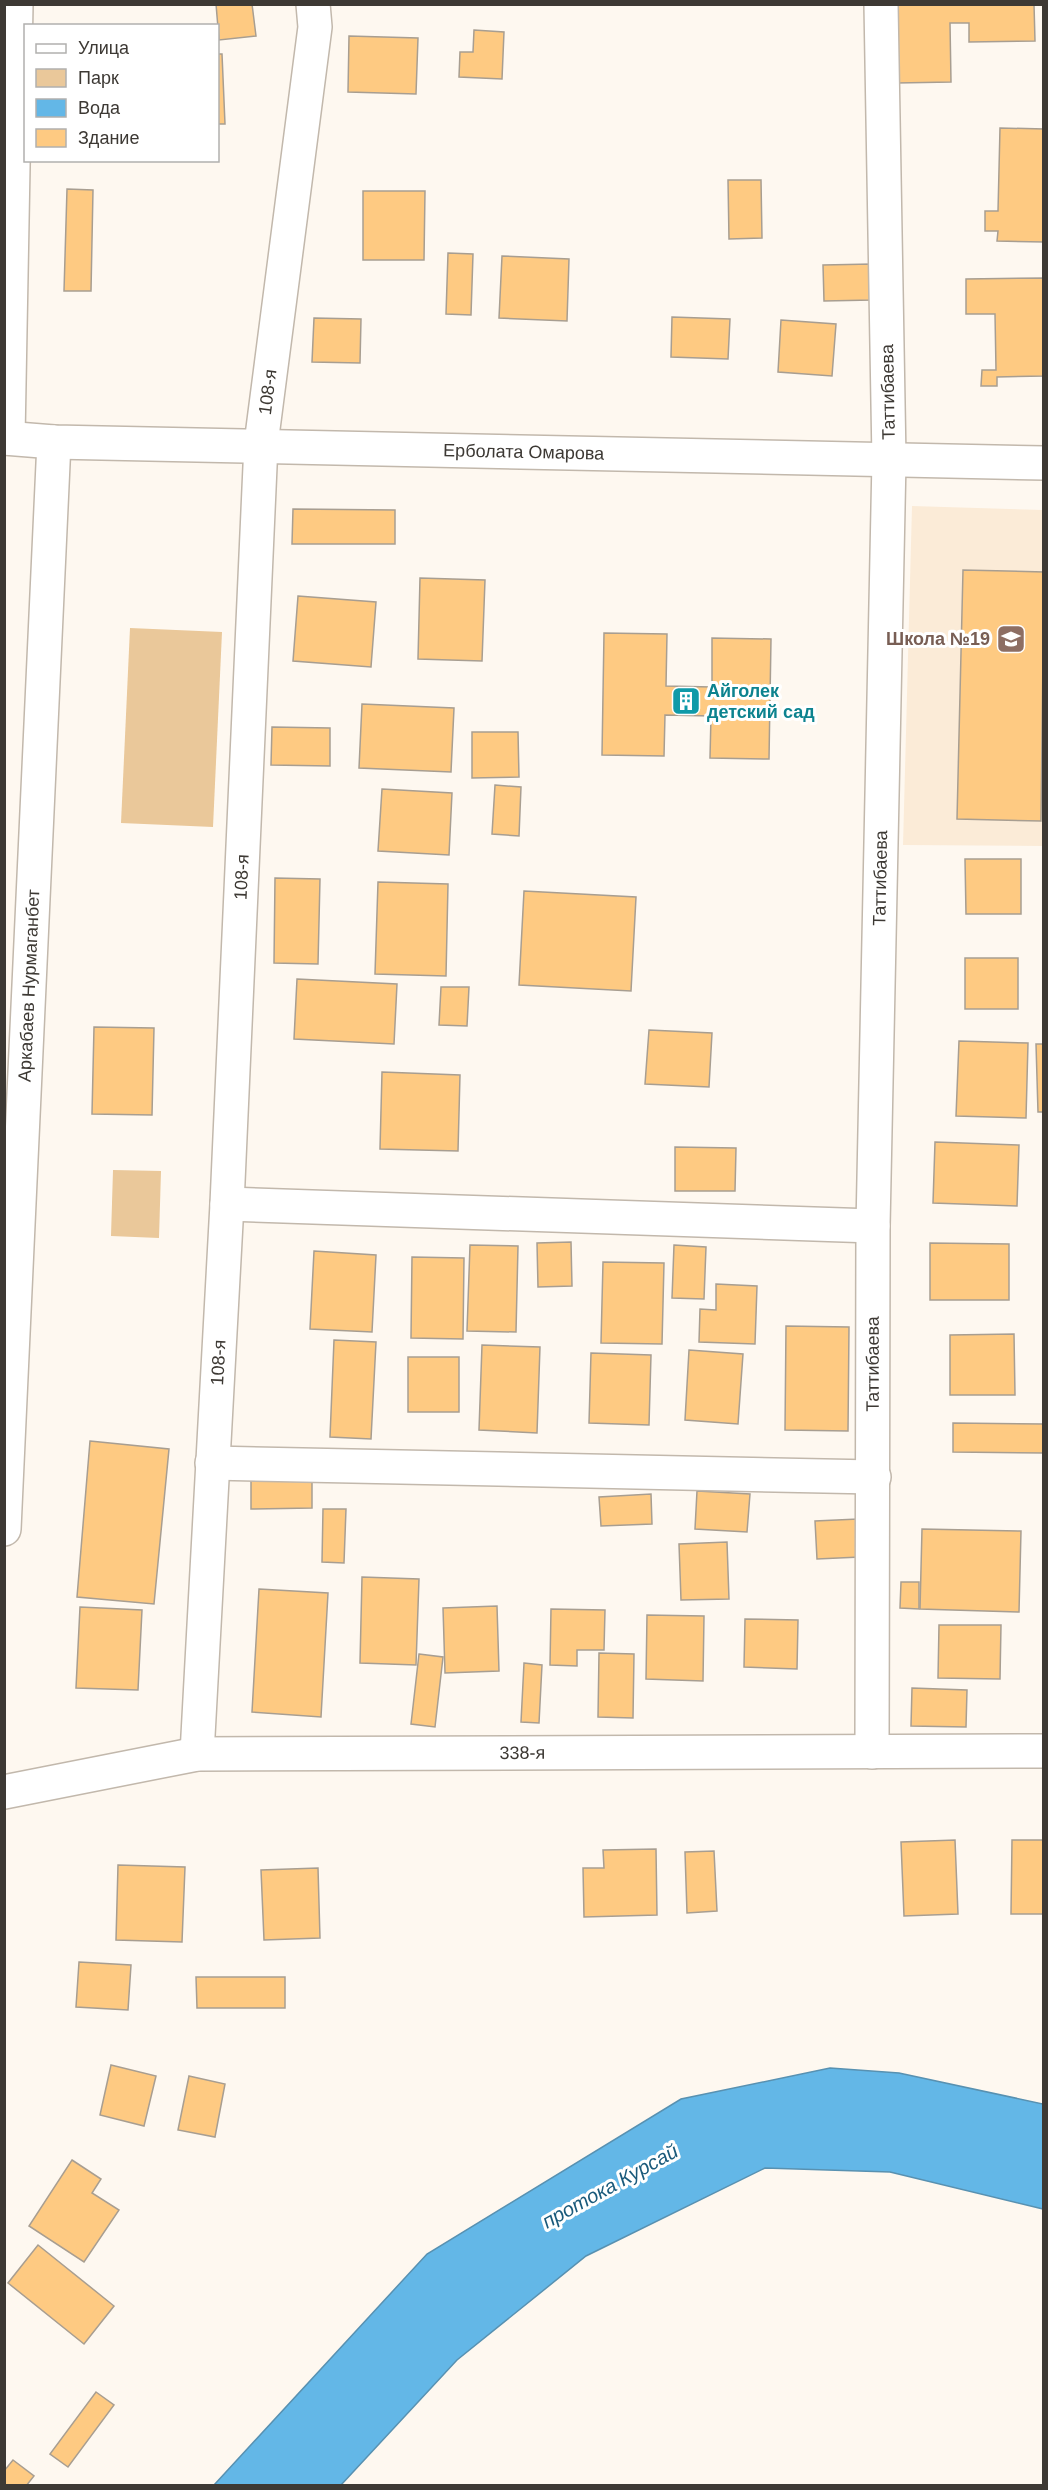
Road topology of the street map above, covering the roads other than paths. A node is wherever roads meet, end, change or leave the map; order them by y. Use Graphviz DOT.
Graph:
graph roads {
  1 [pos="16,4"];
  2 [pos="314,4"];
  3 [pos="881,4"];
  4 [pos="8,191"];
  5 [pos="6,438"];
  6 [pos="54,442"];
  7 [pos="261,444"];
  8 [pos="889,460"];
  9 [pos="1044,463"];
  10 [pos="227,1204"];
  11 [pos="873,1226"];
  12 [pos="212,1463"];
  13 [pos="874,1477"];
  14 [pos="4,1529"];
  15 [pos="872,1752"];
  16 [pos="1044,1752"];
  17 [pos="197,1754"];
  18 [pos="4,1792"];
  1 -- 4 [label="street"];
  2 -- 7 [label="street, 108-я"];
  3 -- 8 [label="street, Таттибаева"];
  4 -- 5 [label="street"];
  5 -- 6 [label="street, Ерболата Омарова"];
  6 -- 7 [label="street, Ерболата Омарова"];
  6 -- 14 [label="street, Аркабаев Нурмаганбет"];
  7 -- 8 [label="street, Ерболата Омарова"];
  7 -- 10 [label="street, 108-я"];
  8 -- 9 [label="street, Ерболата Омарова"];
  8 -- 11 [label="street, Таттибаева"];
  10 -- 11 [label="street"];
  10 -- 12 [label="street, 108-я"];
  11 -- 13 [label="street, Таттибаева"];
  12 -- 13 [label="street"];
  12 -- 17 [label="street, 108-я"];
  13 -- 15 [label="street, Таттибаева"];
  15 -- 16 [label="street, 338-я"];
  15 -- 17 [label="street, 338-я"];
  17 -- 18 [label="street, 338-я"];
}
